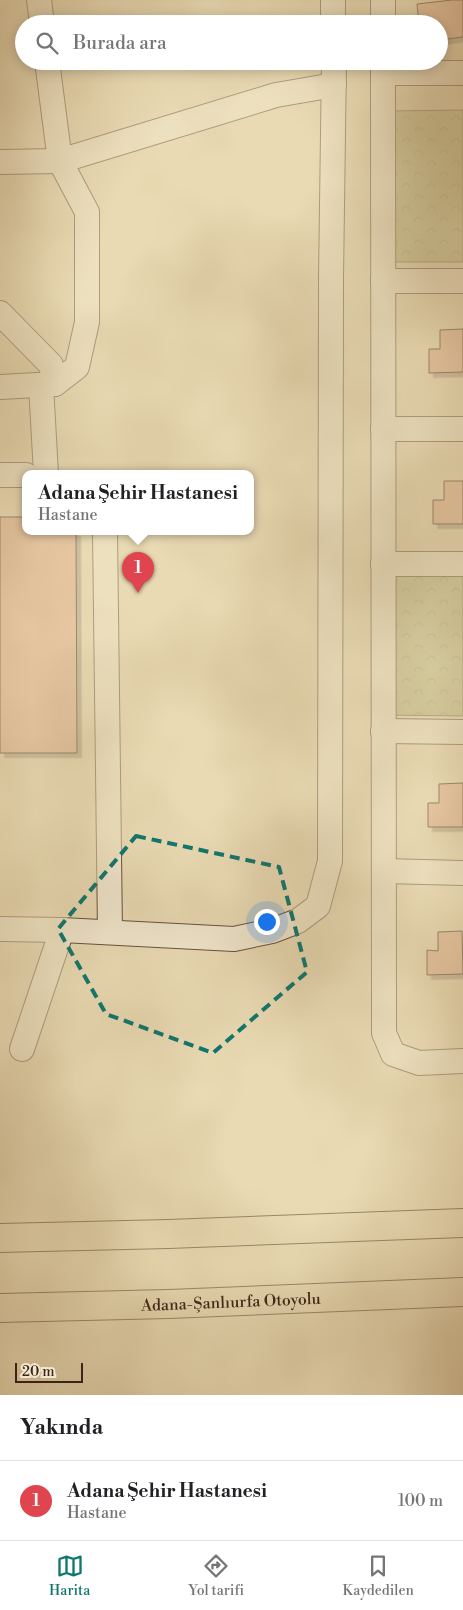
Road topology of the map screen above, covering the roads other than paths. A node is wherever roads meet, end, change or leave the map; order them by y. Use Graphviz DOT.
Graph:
graph roads {
  1 [pos="39,0"];
  2 [pos="333,0"];
  3 [pos="383,0"];
  4 [pos="41,15"];
  5 [pos="333,15"];
  6 [pos="383,15"];
  7 [pos="48,70"];
  8 [pos="334,70"];
  9 [pos="383,70"];
  10 [pos="423,70"];
  11 [pos="463,73"];
  12 [pos="334,85"];
  13 [pos="60,161"];
  14 [pos="0,162"];
  15 [pos="383,280"];
  16 [pos="463,280"];
  17 [pos="0,313"];
  18 [pos="48,385"];
  19 [pos="0,387"];
  20 [pos="463,429"];
  21 [pos="383,430"];
  22 [pos="46,470"];
  23 [pos="0,475"];
  24 [pos="22,475"];
  25 [pos="105,535"];
  26 [pos="383,564"];
  27 [pos="463,564"];
  28 [pos="383,731"];
  29 [pos="463,732"];
  30 [pos="384,872"];
  31 [pos="463,873"];
  32 [pos="0,930"];
  33 [pos="62,930"];
  34 [pos="110,932"];
  35 [pos="22,1049"];
  36 [pos="463,1061"];
  37 [pos="463,1223"];
  38 [pos="0,1238"];
  39 [pos="463,1292"];
  40 [pos="0,1308"];
  1 -- 4 [label="street"];
  2 -- 5 [label="street"];
  3 -- 6 [label="street"];
  7 -- 13 [label="street"];
  8 -- 12 [label="street"];
  9 -- 15 [label="street"];
  10 -- 11 [label="street"];
  12 -- 13 [label="street"];
  12 -- 34 [label="street"];
  13 -- 14 [label="street"];
  13 -- 18 [label="street"];
  15 -- 16 [label="street"];
  15 -- 21 [label="street"];
  17 -- 18 [label="street"];
  18 -- 19 [label="street"];
  18 -- 22 [label="street"];
  20 -- 21 [label="street"];
  21 -- 26 [label="street"];
  23 -- 24 [label="street"];
  25 -- 34 [label="street"];
  26 -- 27 [label="street"];
  26 -- 28 [label="street"];
  28 -- 29 [label="street"];
  28 -- 30 [label="street"];
  30 -- 31 [label="street"];
  30 -- 36 [label="street"];
  32 -- 33 [label="street"];
  33 -- 34 [label="street"];
  33 -- 35 [label="street"];
  37 -- 38 [label="highway"];
  39 -- 40 [label="highway, Adana-Şanlıurfa Otoyolu"];
}
